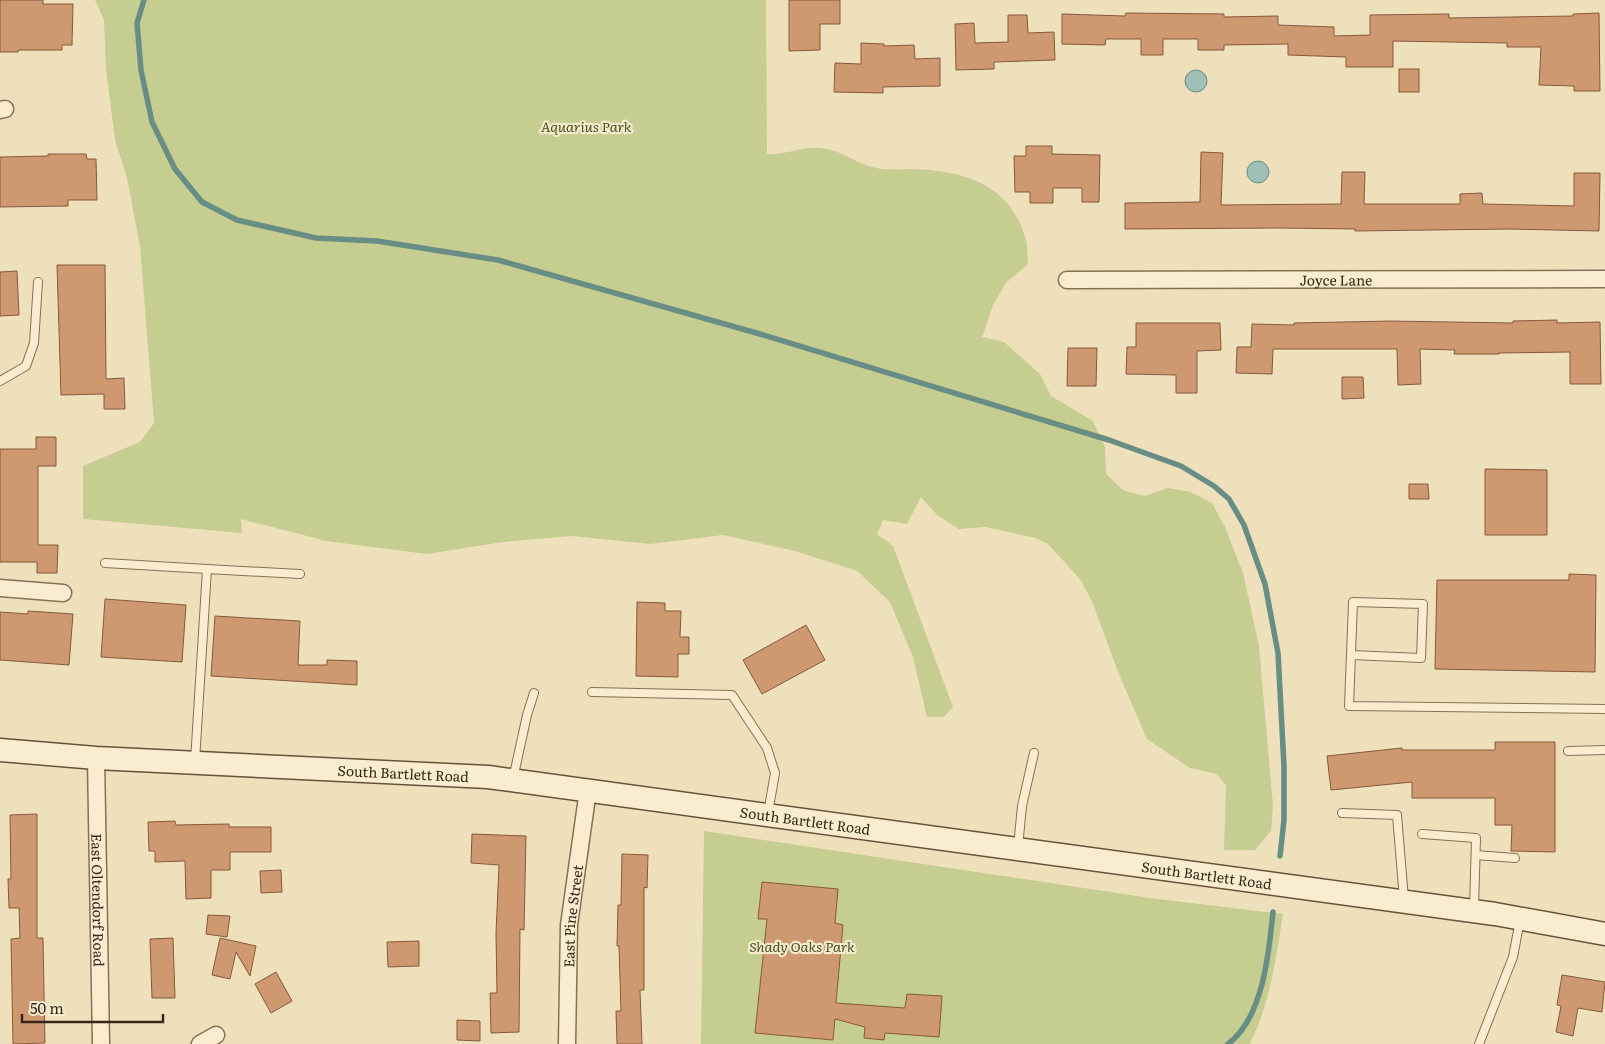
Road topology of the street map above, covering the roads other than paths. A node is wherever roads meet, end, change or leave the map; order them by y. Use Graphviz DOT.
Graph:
graph roads {
  1 [pos="1067,280"];
  2 [pos="1605,280"];
  3 [pos="38,282"];
  4 [pos="0,381"];
  5 [pos="105,563"];
  6 [pos="206,569"];
  7 [pos="300,574"];
  8 [pos="0,588"];
  9 [pos="64,593"];
  10 [pos="1351,655"];
  11 [pos="592,692"];
  12 [pos="534,693"];
  13 [pos="1605,709"];
  14 [pos="0,750"];
  15 [pos="1605,750"];
  16 [pos="1568,751"];
  17 [pos="1034,753"];
  18 [pos="96,758"];
  19 [pos="195,763"];
  20 [pos="513,780"];
  21 [pos="588,790"];
  22 [pos="1342,813"];
  23 [pos="768,815"];
  24 [pos="1422,834"];
  25 [pos="1018,849"];
  26 [pos="1476,855"];
  27 [pos="1514,858"];
  28 [pos="1404,901"];
  29 [pos="1474,911"];
  30 [pos="1520,918"];
  31 [pos="1605,934"];
  32 [pos="216,1035"];
  33 [pos="101,1044"];
  34 [pos="200,1044"];
  35 [pos="566,1044"];
  36 [pos="1479,1044"];
  1 -- 2 [label="street, Joyce Lane"];
  3 -- 4 [label="lane"];
  5 -- 6 [label="lane"];
  6 -- 7 [label="lane"];
  6 -- 19 [label="lane"];
  8 -- 9 [label="street"];
  10 -- 10 [label="lane"];
  10 -- 13 [label="lane"];
  11 -- 23 [label="lane"];
  12 -- 20 [label="lane"];
  14 -- 18 [label="main road, South Bartlett Road"];
  15 -- 16 [label="lane"];
  17 -- 25 [label="lane"];
  18 -- 19 [label="main road, South Bartlett Road"];
  18 -- 33 [label="street, East Oltendorf Road"];
  19 -- 20 [label="main road, South Bartlett Road"];
  20 -- 21 [label="main road, South Bartlett Road"];
  21 -- 23 [label="main road, South Bartlett Road"];
  21 -- 35 [label="street, East Pine Street"];
  22 -- 28 [label="lane"];
  23 -- 25 [label="main road, South Bartlett Road"];
  24 -- 26 [label="lane"];
  25 -- 28 [label="main road, South Bartlett Road"];
  26 -- 27 [label="lane"];
  26 -- 29 [label="lane"];
  28 -- 29 [label="main road, South Bartlett Road"];
  29 -- 30 [label="main road, South Bartlett Road"];
  30 -- 31 [label="main road, South Bartlett Road"];
  30 -- 36 [label="lane"];
  32 -- 34 [label="street"];
}
